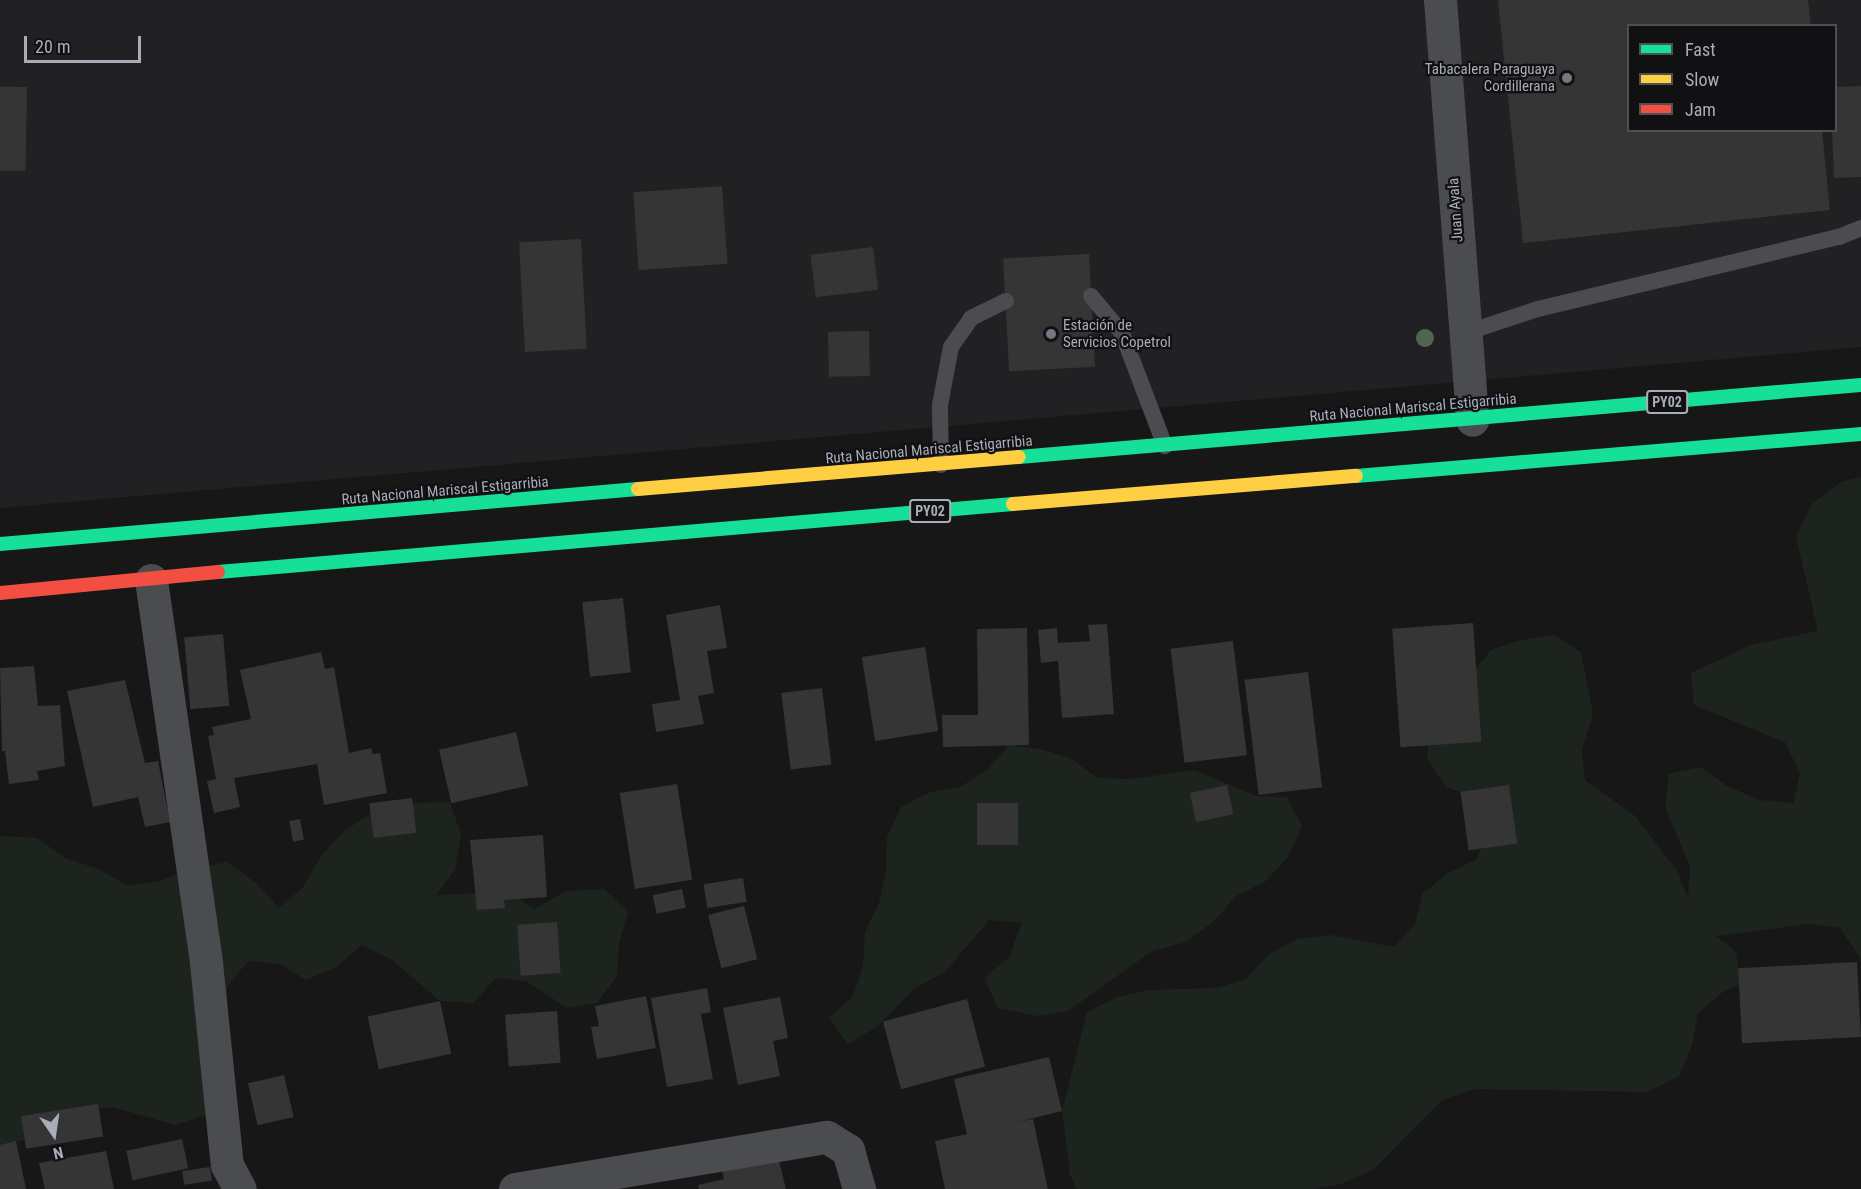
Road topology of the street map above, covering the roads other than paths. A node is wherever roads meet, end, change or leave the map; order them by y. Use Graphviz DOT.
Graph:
graph roads {
  1 [pos="1440,0"];
  2 [pos="1861,228"];
  3 [pos="1091,296"];
  4 [pos="1006,301"];
  5 [pos="1465,333"];
  6 [pos="1861,385"];
  7 [pos="1472,420"];
  8 [pos="1861,434"];
  9 [pos="1165,446"];
  10 [pos="941,465"];
  11 [pos="0,544"];
  12 [pos="151,580"];
  13 [pos="0,593"];
  14 [pos="240,1189"];
  15 [pos="515,1189"];
  16 [pos="859,1189"];
  1 -- 5 [label="street, Juan Ayala"];
  2 -- 5 [label="lane"];
  3 -- 9 [label="lane"];
  4 -- 10 [label="lane"];
  5 -- 7 [label="street, Juan Ayala"];
  6 -- 7 [label="highway, Ruta Nacional Mariscal Estigarribia / PY02"];
  7 -- 9 [label="highway, Ruta Nacional Mariscal Estigarribia / PY02"];
  8 -- 12 [label="highway, PY02"];
  9 -- 10 [label="highway, Ruta Nacional Mariscal Estigarribia / PY02"];
  10 -- 11 [label="highway, Ruta Nacional Mariscal Estigarribia / PY02"];
  12 -- 13 [label="highway, PY02"];
  12 -- 14 [label="street"];
  15 -- 16 [label="street"];
}
